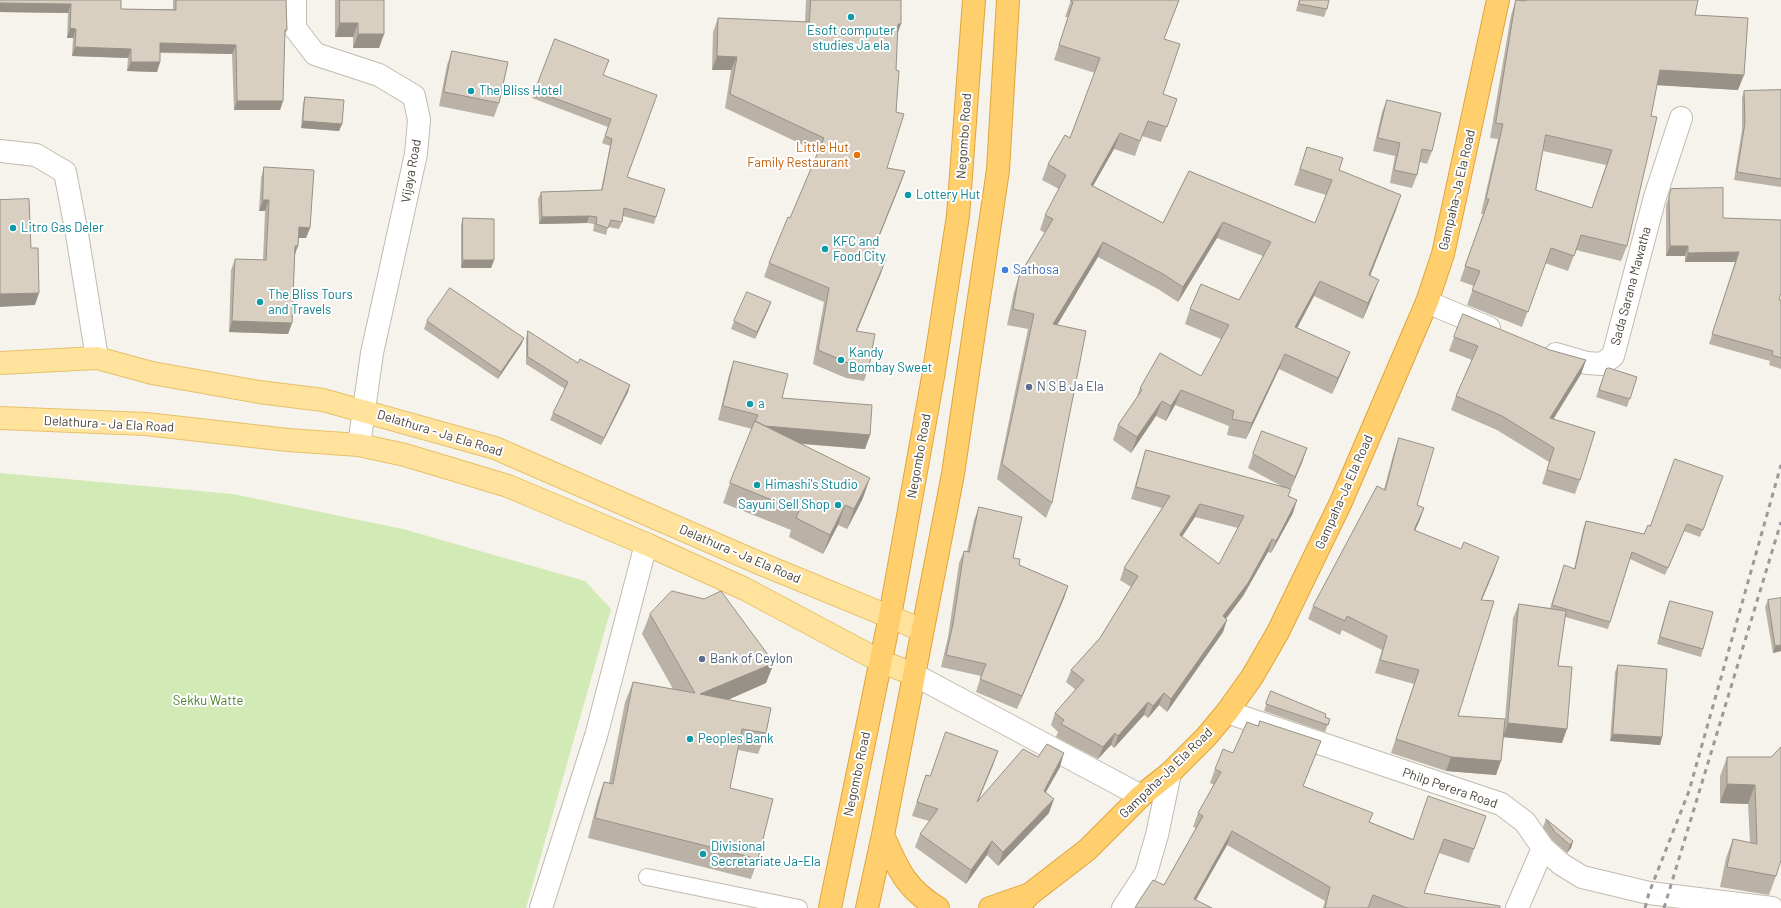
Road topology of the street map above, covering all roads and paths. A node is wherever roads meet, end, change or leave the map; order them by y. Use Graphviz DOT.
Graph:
graph roads {
  1 [pos="295,0"];
  2 [pos="974,0"];
  3 [pos="1008,0"];
  4 [pos="1498,0"];
  5 [pos="1681,118"];
  6 [pos="0,151"];
  7 [pos="1427,302"];
  8 [pos="1505,334"];
  9 [pos="1535,346"];
  10 [pos="97,358"];
  11 [pos="0,363"];
  12 [pos="364,411"];
  13 [pos="0,418"];
  14 [pos="359,445"];
  15 [pos="646,544"];
  16 [pos="890,616"];
  17 [pos="922,630"];
  18 [pos="880,661"];
  19 [pos="913,674"];
  20 [pos="1227,712"];
  21 [pos="1170,773"];
  22 [pos="1141,796"];
  23 [pos="883,835"];
  24 [pos="1543,848"];
  25 [pos="647,876"];
  26 [pos="1024,901"];
  27 [pos="540,908"];
  28 [pos="798,908"];
  29 [pos="830,908"];
  30 [pos="867,908"];
  31 [pos="938,908"];
  32 [pos="990,908"];
  33 [pos="1123,908"];
  34 [pos="1517,908"];
  35 [pos="1772,908"];
  1 -- 12 [label="street, Vijaya Road"];
  2 -- 16 [label="highway, Negombo Road"];
  3 -- 17 [label="highway"];
  4 -- 7 [label="highway, Gampaha-Ja Ela Road"];
  5 -- 9 [label="street, Sada Sarana Mawatha"];
  6 -- 10 [label="street"];
  7 -- 8 [label="street"];
  7 -- 20 [label="highway, Gampaha-Ja Ela Road"];
  10 -- 11 [label="main road, Delathura - Ja Ela Road"];
  10 -- 12 [label="main road, Delathura - Ja Ela Road"];
  12 -- 14 [label="street, Vijaya Road"];
  12 -- 16 [label="main road, Delathura - Ja Ela Road"];
  13 -- 14 [label="main road, Delathura - Ja Ela Road"];
  14 -- 15 [label="main road, Delathura - Ja Ela Road"];
  15 -- 18 [label="main road, Delathura - Ja Ela Road"];
  15 -- 27 [label="street"];
  16 -- 17 [label="main road, Delathura - Ja Ela Road"];
  16 -- 18 [label="highway, Negombo Road"];
  17 -- 19 [label="highway"];
  18 -- 19 [label="main road, Delathura - Ja Ela Road"];
  18 -- 29 [label="highway, Negombo Road"];
  19 -- 22 [label="street"];
  19 -- 23 [label="highway"];
  20 -- 21 [label="highway, Gampaha-Ja Ela Road"];
  20 -- 24 [label="street, Philp Perera Road"];
  21 -- 22 [label="highway, Gampaha-Ja Ela Road"];
  21 -- 33 [label="street"];
  22 -- 26 [label="highway, Gampaha-Ja Ela Road"];
  23 -- 30 [label="highway"];
  23 -- 31 [label="highway"];
  24 -- 34 [label="street"];
  24 -- 35 [label="street, Philp Perera Road"];
  25 -- 28 [label="lane"];
  26 -- 32 [label="highway, Gampaha-Ja Ela Road"];
}
